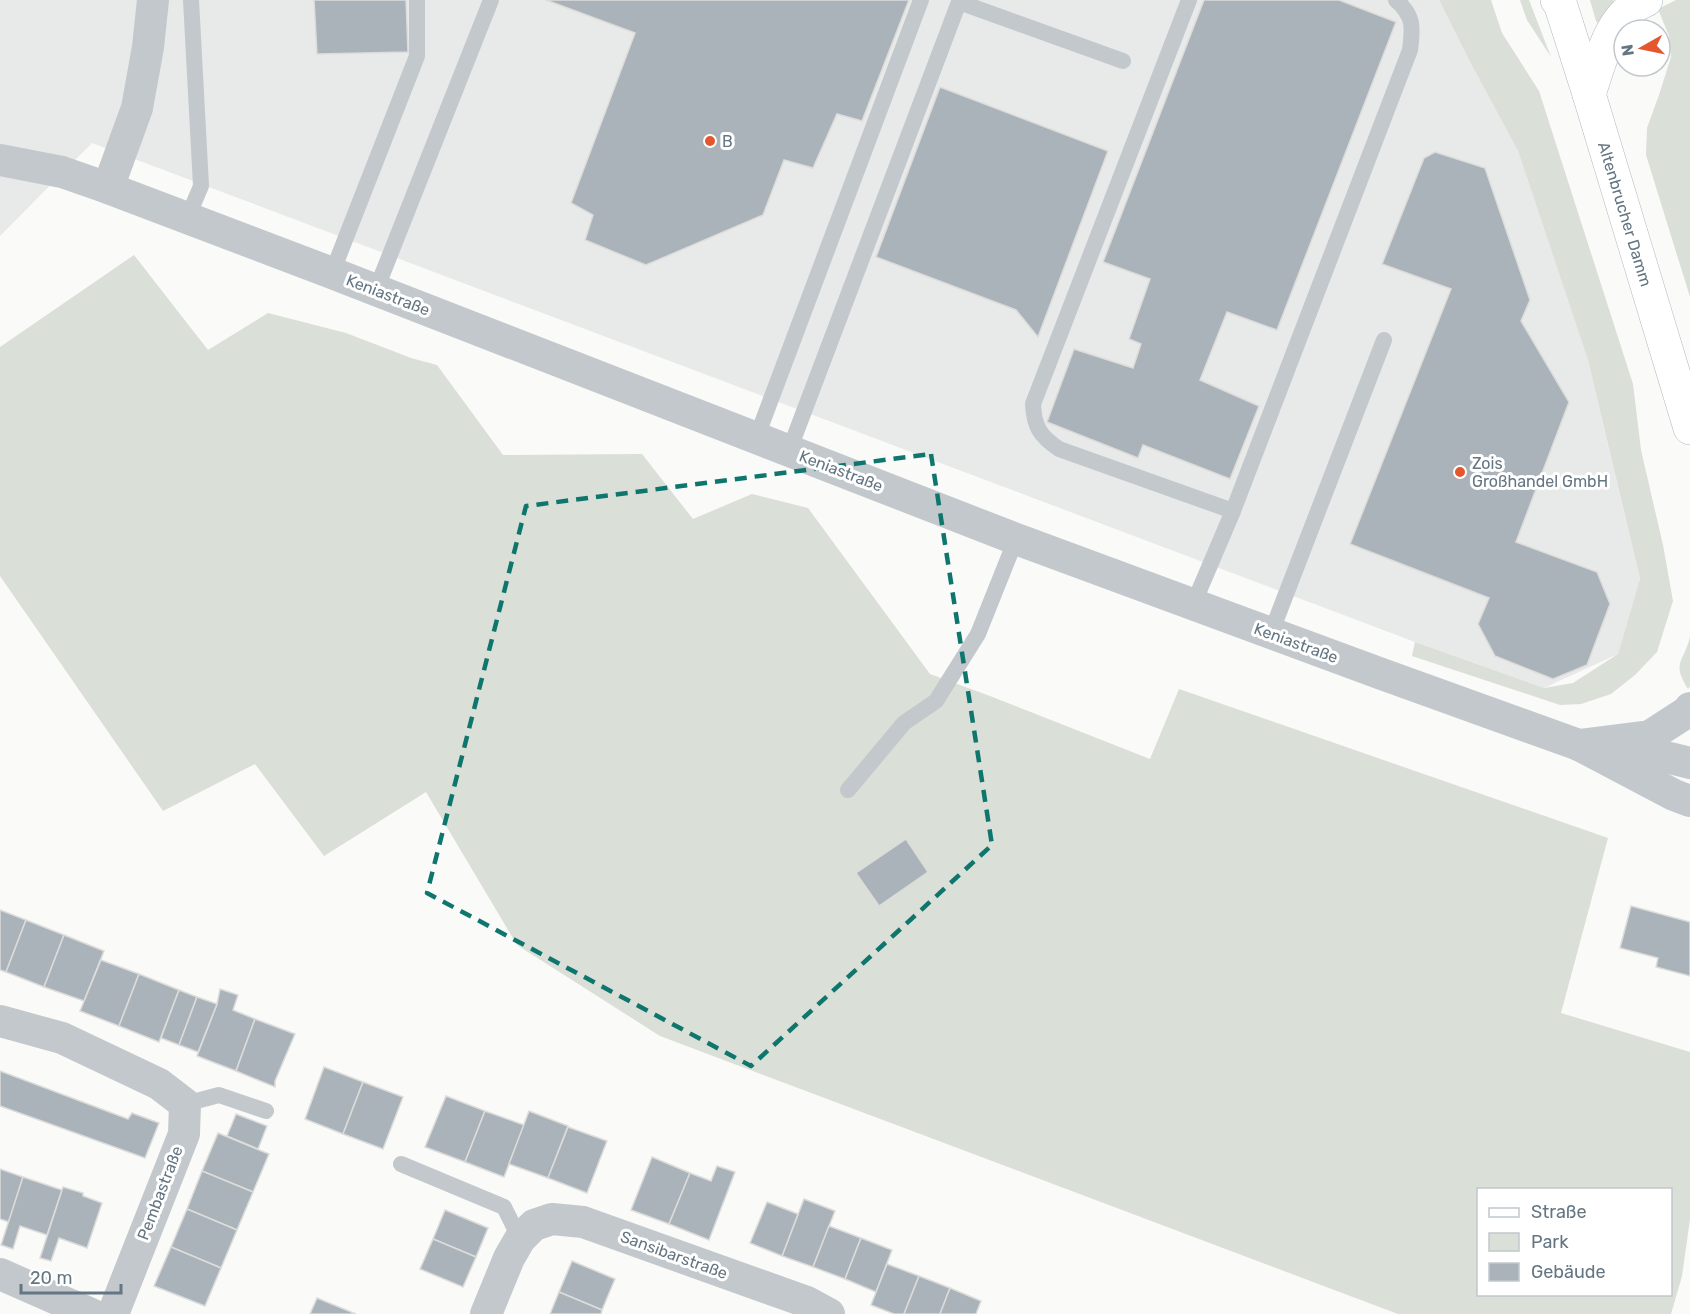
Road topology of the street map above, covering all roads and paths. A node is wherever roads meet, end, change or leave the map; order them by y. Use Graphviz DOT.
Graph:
graph roads {
  1 [pos="153,0"];
  2 [pos="191,0"];
  3 [pos="417,0"];
  4 [pos="491,0"];
  5 [pos="921,0"];
  6 [pos="1189,0"];
  7 [pos="1396,0"];
  8 [pos="1646,0"];
  9 [pos="1559,1"];
  10 [pos="1124,61"];
  11 [pos="1589,94"];
  12 [pos="0,160"];
  13 [pos="108,188"];
  14 [pos="187,219"];
  15 [pos="332,273"];
  16 [pos="376,290"];
  17 [pos="1384,340"];
  18 [pos="1690,428"];
  19 [pos="756,439"];
  20 [pos="789,451"];
  21 [pos="1233,511"];
  22 [pos="1016,539"];
  23 [pos="1193,605"];
  24 [pos="1271,633"];
  25 [pos="1690,708"];
  26 [pos="1579,745"];
  27 [pos="1690,763"];
  28 [pos="848,790"];
  29 [pos="1690,801"];
  30 [pos="0,1021"];
  31 [pos="184,1104"];
  32 [pos="266,1112"];
  33 [pos="401,1164"];
  34 [pos="520,1239"];
  35 [pos="0,1274"];
  36 [pos="91,1314"];
  37 [pos="113,1314"];
  38 [pos="486,1314"];
  39 [pos="829,1314"];
  1 -- 13 [label="street"];
  2 -- 14 [label="lane"];
  3 -- 15 [label="lane"];
  4 -- 16 [label="lane"];
  5 -- 19 [label="lane"];
  6 -- 21 [label="lane"];
  7 -- 21 [label="lane"];
  8 -- 11 [label="main road"];
  9 -- 11 [label="main road, Altenbrucher Damm"];
  10 -- 20 [label="lane"];
  11 -- 18 [label="main road, Altenbrucher Damm"];
  12 -- 13 [label="street, Keniastraße"];
  13 -- 14 [label="street, Keniastraße"];
  14 -- 15 [label="street, Keniastraße"];
  15 -- 16 [label="street, Keniastraße"];
  16 -- 19 [label="street, Keniastraße"];
  17 -- 24 [label="lane"];
  19 -- 20 [label="street, Keniastraße"];
  20 -- 22 [label="street, Keniastraße"];
  21 -- 23 [label="lane"];
  22 -- 23 [label="street, Keniastraße"];
  22 -- 28 [label="lane"];
  23 -- 24 [label="street, Keniastraße"];
  24 -- 26 [label="street, Keniastraße"];
  25 -- 26 [label="street, Keniastraße"];
  26 -- 27 [label="street, Keniastraße"];
  26 -- 29 [label="street, Keniastraße"];
  30 -- 31 [label="street"];
  31 -- 32 [label="lane"];
  31 -- 37 [label="street, Pembastraße"];
  33 -- 34 [label="lane"];
  34 -- 38 [label="street, Sansibarstraße"];
  34 -- 39 [label="street, Sansibarstraße"];
  35 -- 36 [label="street"];
}
